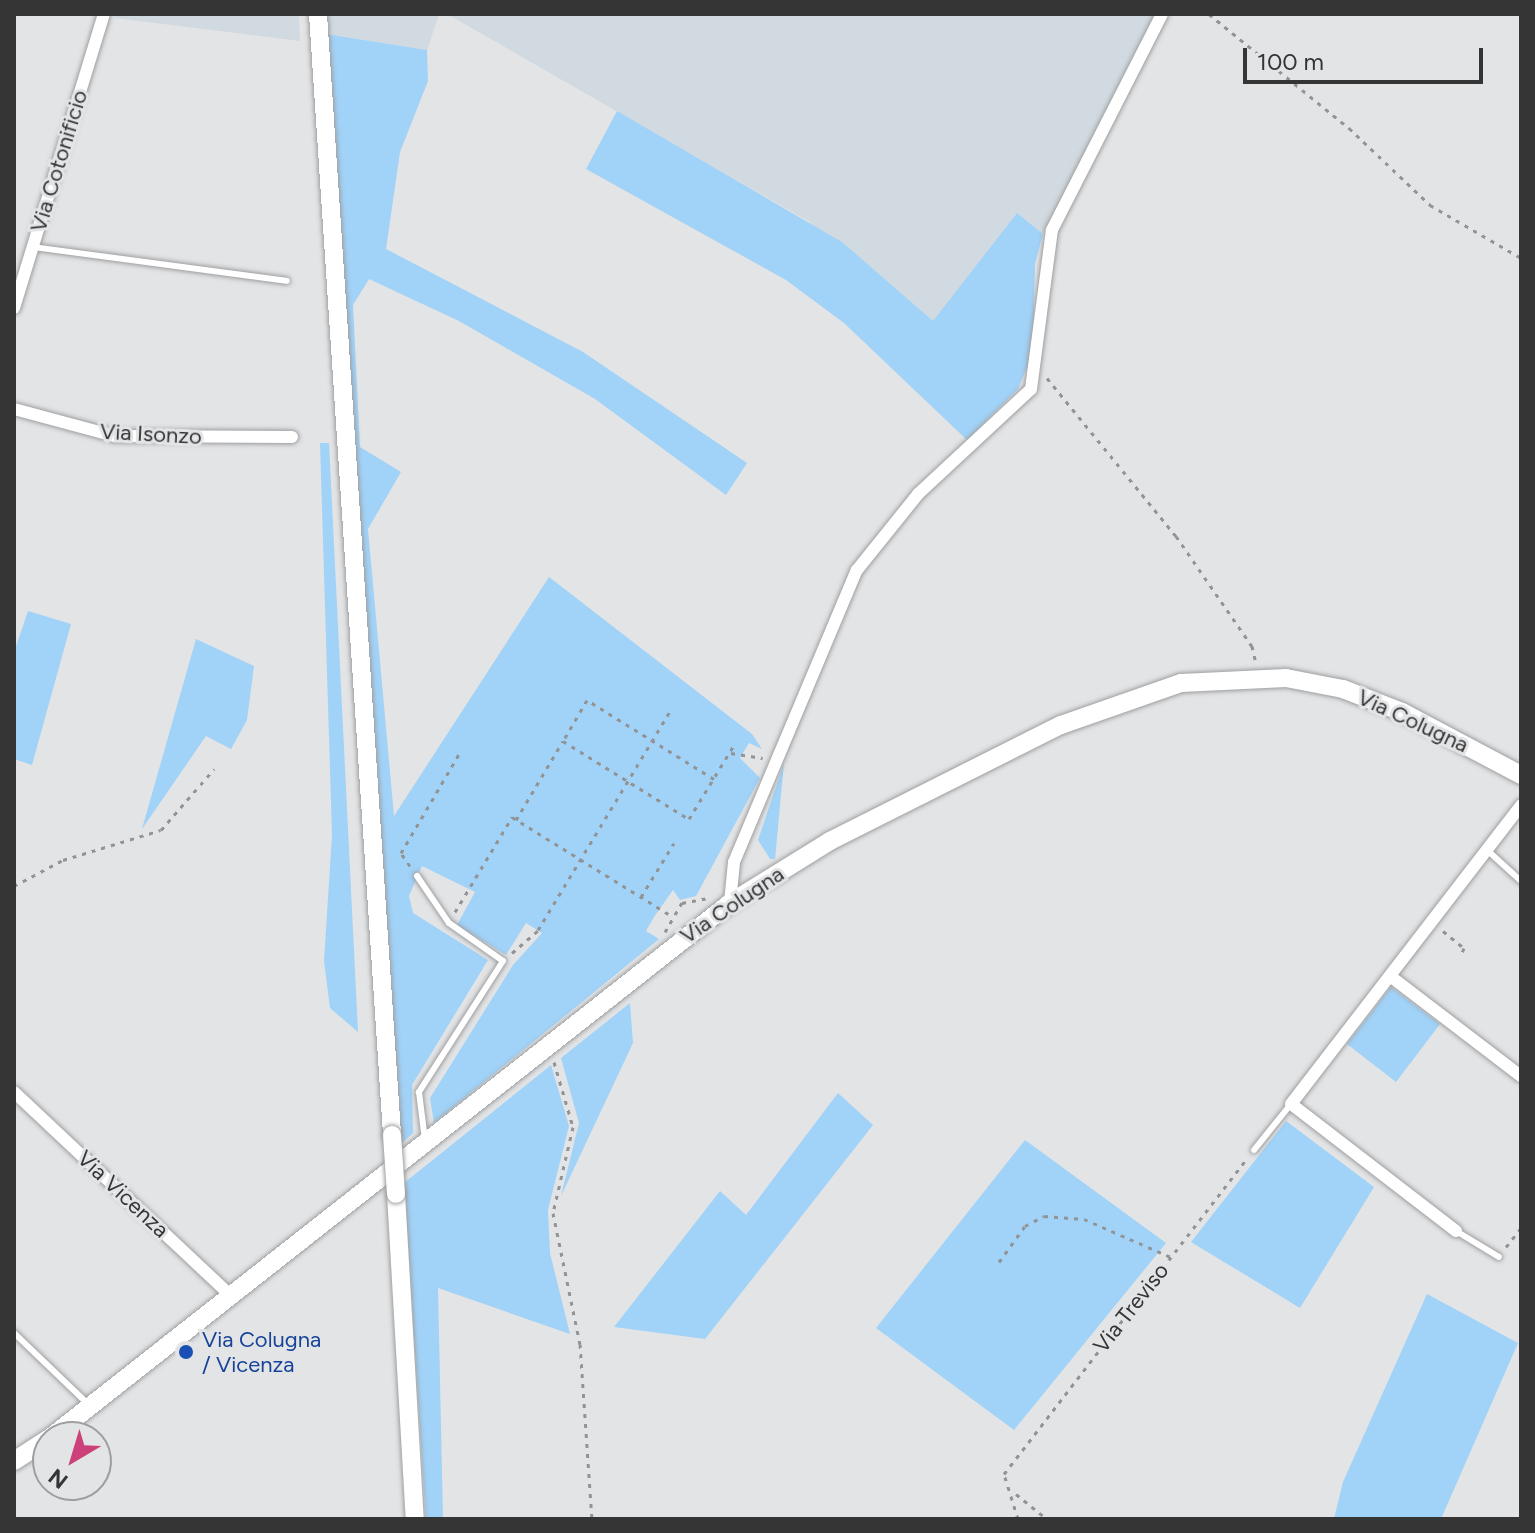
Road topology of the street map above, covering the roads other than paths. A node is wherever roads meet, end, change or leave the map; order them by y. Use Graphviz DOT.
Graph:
graph roads {
  1 [pos="104,14"];
  2 [pos="318,14"];
  3 [pos="1162,14"];
  4 [pos="33,247"];
  5 [pos="287,281"];
  6 [pos="18,284"];
  7 [pos="14,308"];
  8 [pos="14,409"];
  9 [pos="292,437"];
  10 [pos="1521,775"];
  11 [pos="1521,805"];
  12 [pos="1487,850"];
  13 [pos="417,876"];
  14 [pos="1521,881"];
  15 [pos="730,903"];
  16 [pos="1390,976"];
  17 [pos="1521,1076"];
  18 [pos="14,1092"];
  19 [pos="1291,1104"];
  20 [pos="425,1140"];
  21 [pos="1254,1150"];
  22 [pos="1456,1231"];
  23 [pos="1499,1257"];
  24 [pos="232,1297"];
  25 [pos="14,1333"];
  26 [pos="92,1409"];
  27 [pos="74,1421"];
  28 [pos="32,1449"];
  29 [pos="14,1461"];
  30 [pos="415,1519"];
  1 -- 4 [label="street, Via Cotonificio"];
  2 -- 30 [label="street, bridge"];
  3 -- 15 [label="street"];
  4 -- 5 [label="lane"];
  4 -- 6 [label="street, Via Cotonificio"];
  6 -- 7 [label="street, Via Cotonificio"];
  8 -- 9 [label="street, Via Isonzo"];
  10 -- 15 [label="street, Via Colugna"];
  11 -- 12 [label="street"];
  12 -- 14 [label="lane"];
  12 -- 16 [label="street"];
  13 -- 20 [label="lane"];
  15 -- 20 [label="street, Via Colugna"];
  16 -- 17 [label="street"];
  16 -- 19 [label="street"];
  18 -- 24 [label="street, Via Vicenza"];
  19 -- 21 [label="lane"];
  19 -- 22 [label="street"];
  20 -- 24 [label="street, Via Colugna"];
  22 -- 23 [label="lane"];
  24 -- 26 [label="street, Via Colugna"];
  25 -- 26 [label="lane"];
  26 -- 27 [label="street, Via Colugna"];
  28 -- 29 [label="street, Via Colugna"];
}
